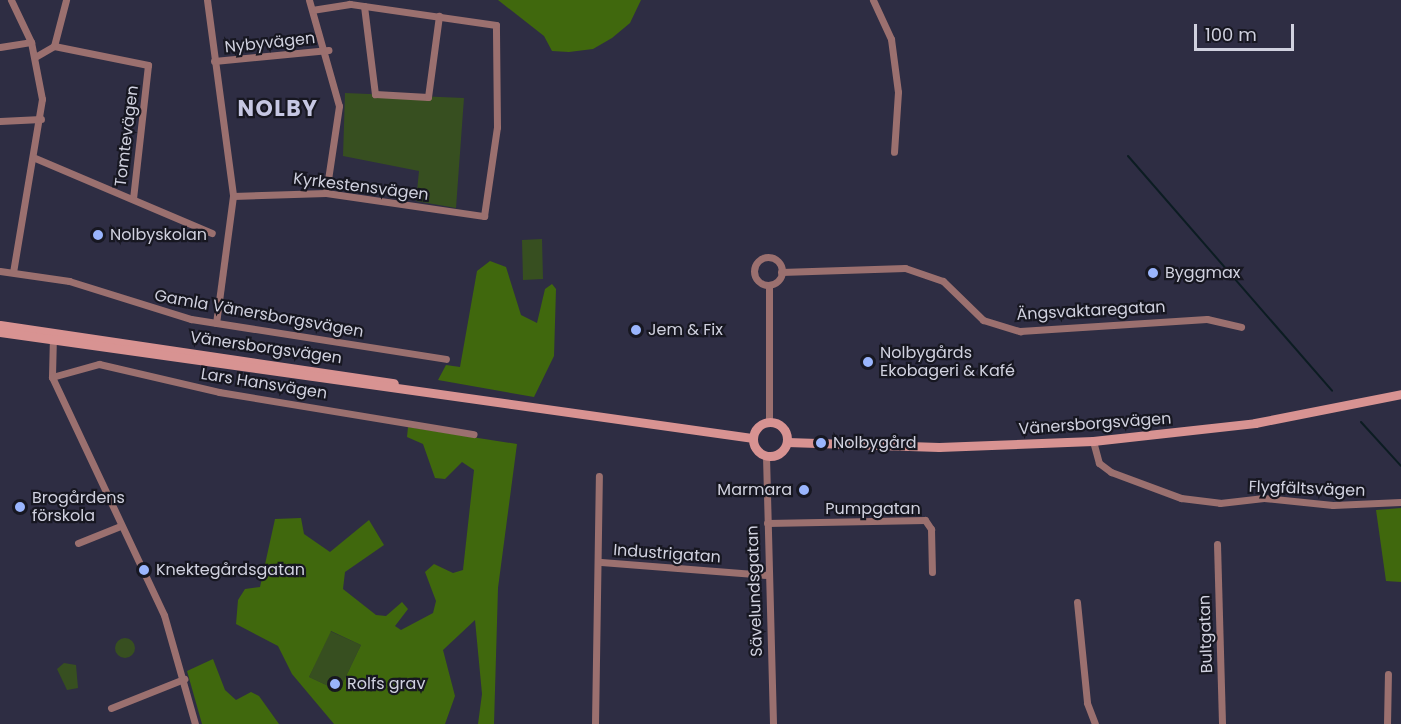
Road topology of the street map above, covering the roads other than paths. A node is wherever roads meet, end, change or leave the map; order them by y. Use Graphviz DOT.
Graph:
graph roads {
  1 [pos="11,0"];
  2 [pos="66,0"];
  3 [pos="207,0"];
  4 [pos="309,0"];
  5 [pos="873,0"];
  6 [pos="363,6"];
  7 [pos="313,10"];
  8 [pos="439,16"];
  9 [pos="31,42"];
  10 [pos="54,46"];
  11 [pos="0,47"];
  12 [pos="328,50"];
  13 [pos="35,57"];
  14 [pos="214,61"];
  15 [pos="41,120"];
  16 [pos="0,121"];
  17 [pos="894,152"];
  18 [pos="35,158"];
  19 [pos="326,193"];
  20 [pos="233,196"];
  21 [pos="133,198"];
  22 [pos="212,233"];
  23 [pos="0,271"];
  24 [pos="13,272"];
  25 [pos="782,272"];
  26 [pos="769,285"];
  27 [pos="216,323"];
  28 [pos="0,325"];
  29 [pos="1241,327"];
  30 [pos="0,332"];
  31 [pos="53,336"];
  32 [pos="446,359"];
  33 [pos="52,377"];
  34 [pos="1401,394"];
  35 [pos="769,422"];
  36 [pos="474,434"];
  37 [pos="752,438"];
  38 [pos="1093,441"];
  39 [pos="787,442"];
  40 [pos="766,456"];
  41 [pos="599,476"];
  42 [pos="1401,502"];
  43 [pos="767,523"];
  44 [pos="120,526"];
  45 [pos="78,543"];
  46 [pos="1218,544"];
  47 [pos="601,562"];
  48 [pos="932,572"];
  49 [pos="767,575"];
  50 [pos="1077,602"];
  51 [pos="1389,674"];
  52 [pos="184,679"];
  53 [pos="111,708"];
  54 [pos="195,724"];
  55 [pos="595,724"];
  56 [pos="773,724"];
  57 [pos="1095,724"];
  58 [pos="1222,724"];
  59 [pos="1387,724"];
  1 -- 9 [label="street"];
  2 -- 10 [label="street"];
  3 -- 14 [label="street"];
  4 -- 7 [label="street"];
  5 -- 17 [label="street"];
  6 -- 7 [label="street"];
  6 -- 8 [label="street"];
  6 -- 8 [label="street"];
  7 -- 12 [label="street"];
  8 -- 19 [label="street, Kyrkestensvägen"];
  9 -- 11 [label="street"];
  9 -- 13 [label="street"];
  10 -- 13 [label="street"];
  10 -- 21 [label="street, Tomtevägen"];
  12 -- 14 [label="street, Nybyvägen"];
  12 -- 19 [label="street"];
  13 -- 15 [label="street"];
  14 -- 20 [label="street"];
  15 -- 16 [label="street"];
  15 -- 18 [label="street"];
  18 -- 21 [label="street"];
  18 -- 24 [label="street"];
  19 -- 20 [label="street, Kyrkestensvägen"];
  20 -- 27 [label="street"];
  21 -- 22 [label="street"];
  23 -- 24 [label="street, Gamla Vänersborgsvägen"];
  24 -- 27 [label="street, Gamla Vänersborgsvägen"];
  25 -- 26 [label="street"];
  25 -- 26 [label="street"];
  25 -- 29 [label="street, Ängsvaktaregatan"];
  26 -- 35 [label="street"];
  27 -- 32 [label="street, Gamla Vänersborgsvägen"];
  28 -- 31 [label="main road, Vänersborgsvägen"];
  30 -- 31 [label="main road, Vänersborgsvägen"];
  31 -- 33 [label="street"];
  31 -- 37 [label="main road, Vänersborgsvägen"];
  33 -- 36 [label="street, Lars Hansvägen"];
  33 -- 44 [label="street"];
  34 -- 38 [label="main road, Vänersborgsvägen"];
  35 -- 37 [label="main road"];
  35 -- 39 [label="main road"];
  37 -- 40 [label="main road"];
  38 -- 39 [label="main road, Vänersborgsvägen"];
  38 -- 42 [label="street, Flygfältsvägen"];
  39 -- 40 [label="main road"];
  40 -- 43 [label="street, Sävelundsgatan"];
  41 -- 47 [label="street, Industrigatan"];
  43 -- 48 [label="street, Pumpgatan"];
  43 -- 49 [label="street, Sävelundsgatan"];
  44 -- 45 [label="street"];
  44 -- 52 [label="street"];
  46 -- 58 [label="street, Bultgatan"];
  47 -- 49 [label="street, Industrigatan"];
  47 -- 55 [label="street, Industrigatan"];
  49 -- 56 [label="street, Sävelundsgatan"];
  50 -- 57 [label="street"];
  51 -- 59 [label="street"];
  52 -- 53 [label="street"];
  52 -- 54 [label="street"];
}
